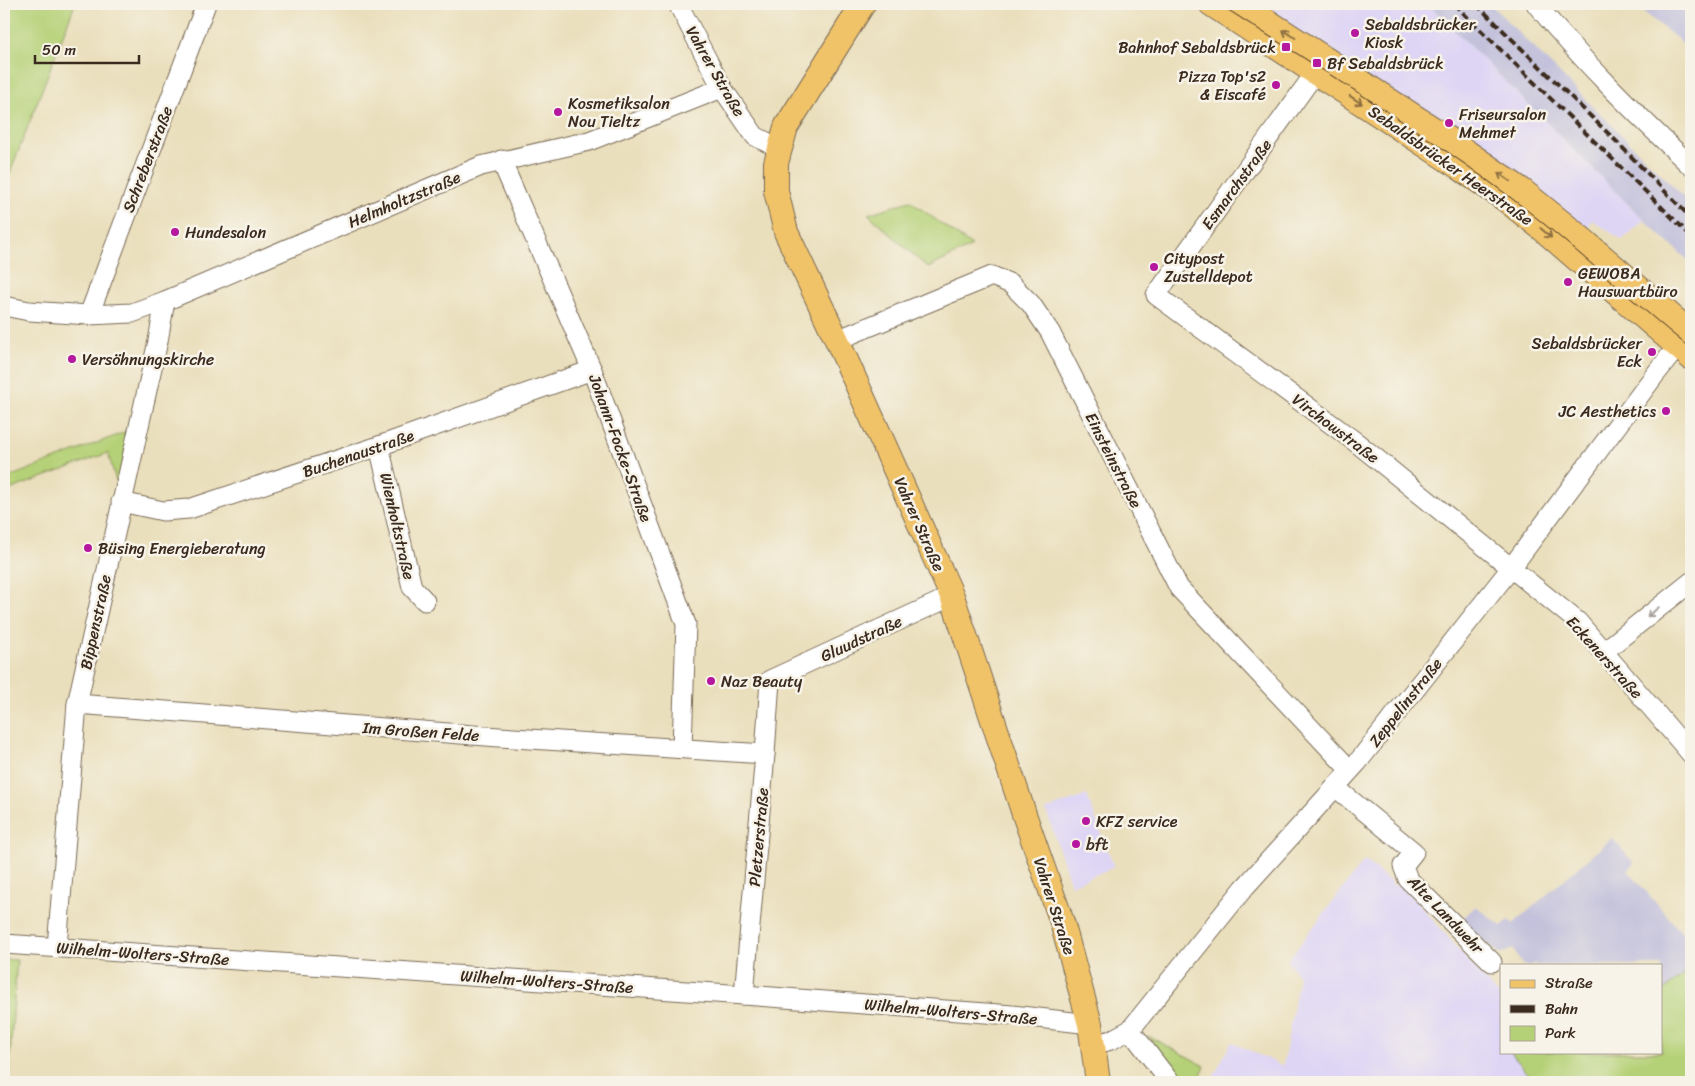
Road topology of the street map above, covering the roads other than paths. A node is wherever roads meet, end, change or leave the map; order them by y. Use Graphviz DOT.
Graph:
graph roads {
  1 [pos="206,4"];
  2 [pos="678,4"];
  3 [pos="864,4"];
  4 [pos="1211,4"];
  5 [pos="1241,4"];
  6 [pos="1523,4"];
  7 [pos="1536,4"];
  8 [pos="1556,28"];
  9 [pos="1316,73"];
  10 [pos="722,88"];
  11 [pos="780,150"];
  12 [pos="501,160"];
  13 [pos="1691,166"];
  14 [pos="1156,295"];
  15 [pos="165,302"];
  16 [pos="4,306"];
  17 [pos="89,315"];
  18 [pos="837,340"];
  19 [pos="1687,342"];
  20 [pos="592,370"];
  21 [pos="379,446"];
  22 [pos="121,502"];
  23 [pos="1512,568"];
  24 [pos="1691,582"];
  25 [pos="952,596"];
  26 [pos="425,602"];
  27 [pos="1603,652"];
  28 [pos="770,680"];
  29 [pos="77,704"];
  30 [pos="682,748"];
  31 [pos="765,754"];
  32 [pos="1691,754"];
  33 [pos="1350,770"];
  34 [pos="1335,786"];
  35 [pos="4,944"];
  36 [pos="57,948"];
  37 [pos="1492,962"];
  38 [pos="744,995"];
  39 [pos="1130,1030"];
  40 [pos="1092,1034"];
  41 [pos="1098,1082"];
  42 [pos="1170,1082"];
  1 -- 17 [label="street, Schreberstraße"];
  2 -- 10 [label="street, Vahrer Straße"];
  3 -- 11 [label="main road"];
  4 -- 9 [label="main road, Sebaldsbrücker Heerstraße"];
  19 -- 5 [label="main road, Sebaldsbrücker Heerstraße, one-way"];
  6 -- 8 [label="street"];
  7 -- 8 [label="street"];
  8 -- 13 [label="street"];
  9 -- 14 [label="street, Esmarchstraße"];
  9 -- 19 [label="main road, Sebaldsbrücker Heerstraße, one-way"];
  10 -- 11 [label="street, Vahrer Straße"];
  10 -- 12 [label="street, Helmholtzstraße"];
  11 -- 18 [label="main road, Vahrer Straße"];
  12 -- 15 [label="street, Helmholtzstraße"];
  12 -- 20 [label="street, Johann-Focke-Straße"];
  14 -- 23 [label="street, Virchowstraße"];
  15 -- 17 [label="street, Helmholtzstraße"];
  15 -- 22 [label="street, Bippenstraße"];
  16 -- 17 [label="street, Helmholtzstraße"];
  18 -- 25 [label="main road, Vahrer Straße"];
  18 -- 33 [label="street, Einsteinstraße"];
  19 -- 23 [label="street, Zeppelinstraße"];
  20 -- 21 [label="street, Buchenaustraße"];
  20 -- 30 [label="street, Johann-Focke-Straße"];
  21 -- 22 [label="street, Buchenaustraße"];
  21 -- 26 [label="street, Wienholtstraße"];
  22 -- 29 [label="street, Bippenstraße"];
  23 -- 27 [label="street, Eckenerstraße"];
  23 -- 33 [label="street, Zeppelinstraße"];
  24 -- 27 [label="street, one-way"];
  25 -- 28 [label="street, Gluudstraße"];
  25 -- 40 [label="main road, Vahrer Straße"];
  27 -- 32 [label="street, Eckenerstraße"];
  28 -- 31 [label="street, Pletzerstraße"];
  29 -- 30 [label="street, Im Großen Felde"];
  29 -- 36 [label="street, Bippenstraße"];
  30 -- 31 [label="street, Im Großen Felde"];
  31 -- 38 [label="street, Pletzerstraße"];
  33 -- 34 [label="street, Zeppelinstraße"];
  34 -- 37 [label="street, Alte Landwehr"];
  34 -- 39 [label="street, Zeppelinstraße"];
  35 -- 36 [label="street, Wilhelm-Wolters-Straße"];
  36 -- 38 [label="street, Wilhelm-Wolters-Straße"];
  38 -- 40 [label="street, Wilhelm-Wolters-Straße"];
  39 -- 40 [label="street, Zeppelinstraße"];
  39 -- 42 [label="street"];
  40 -- 41 [label="main road, Vahrer Straße"];
}
